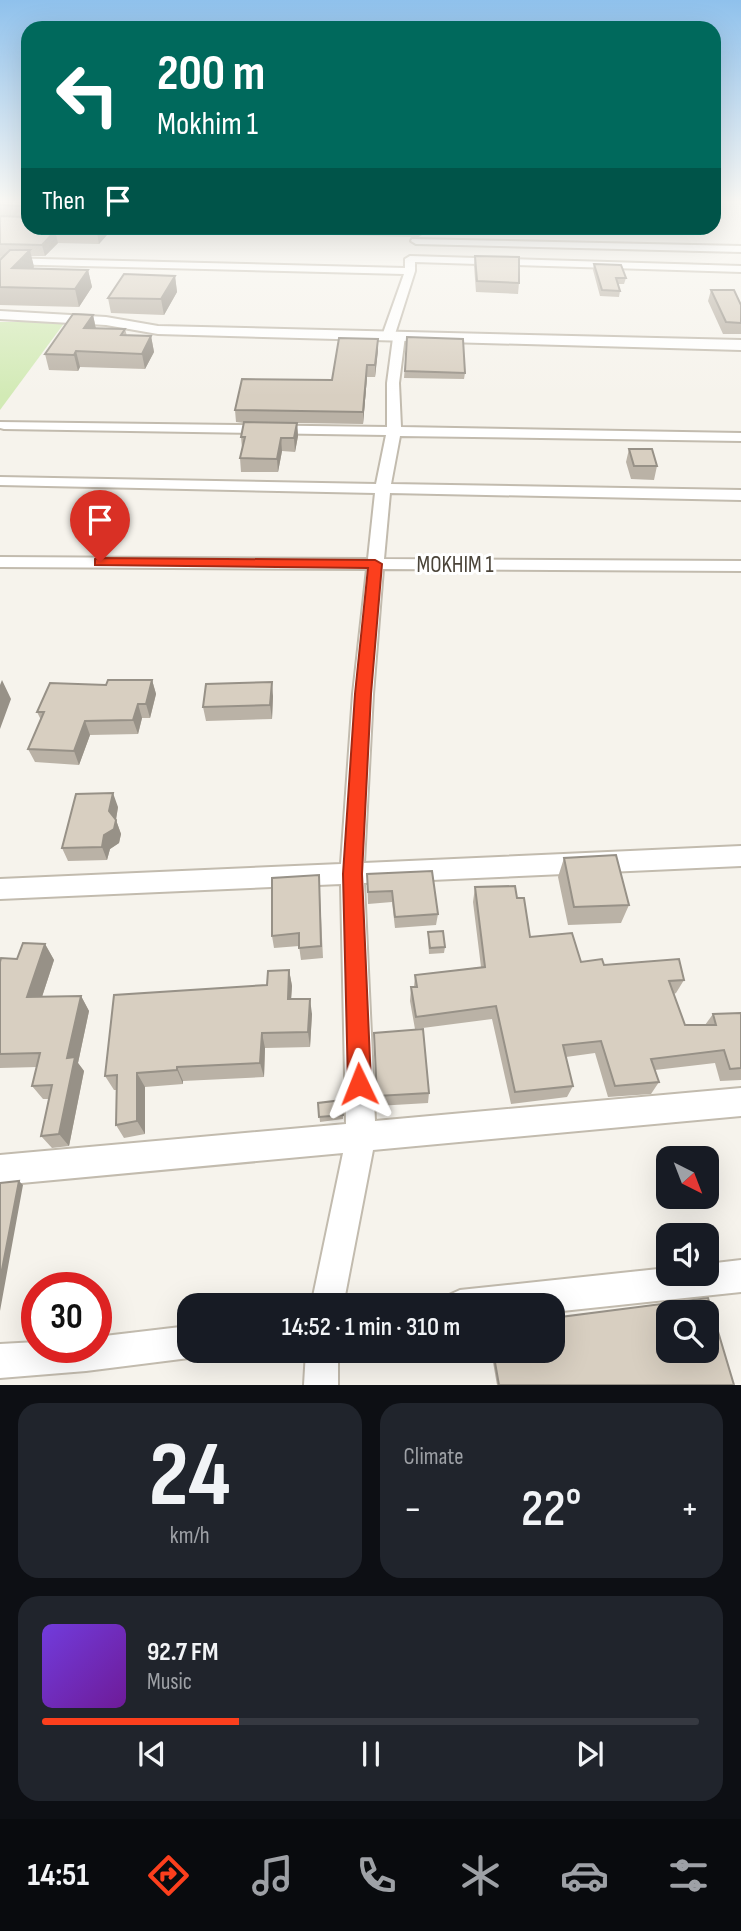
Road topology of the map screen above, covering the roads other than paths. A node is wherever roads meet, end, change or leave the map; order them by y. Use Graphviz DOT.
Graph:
graph roads {
  1 [pos="231,267"];
  2 [pos="410,267"];
  3 [pos="670,267"];
  4 [pos="741,269"];
  5 [pos="410,271"];
  6 [pos="0,315"];
  7 [pos="394,336"];
  8 [pos="741,345"];
  9 [pos="4,425"];
  10 [pos="394,430"];
  11 [pos="741,437"];
  12 [pos="0,481"];
  13 [pos="383,488"];
  14 [pos="741,495"];
  15 [pos="0,562"];
  16 [pos="375,564"];
  17 [pos="741,566"];
  18 [pos="741,856"];
  19 [pos="352,874"];
  20 [pos="0,889"];
  21 [pos="741,1102"];
  22 [pos="361,1137"];
  23 [pos="0,1170"];
  24 [pos="741,1276"];
  25 [pos="330,1293"];
  26 [pos="565,1295"];
  27 [pos="177,1344"];
  28 [pos="0,1361"];
  29 [pos="322,1363"];
  30 [pos="321,1385"];
  1 -- 5 [label="street"];
  2 -- 5 [label="street"];
  3 -- 4 [label="street"];
  5 -- 7 [label="street"];
  6 -- 7 [label="street"];
  7 -- 8 [label="street"];
  7 -- 10 [label="street"];
  9 -- 10 [label="street"];
  10 -- 11 [label="street"];
  10 -- 13 [label="street"];
  12 -- 13 [label="street"];
  13 -- 14 [label="street"];
  13 -- 16 [label="street"];
  15 -- 16 [label="street, MOKHIM 1"];
  16 -- 17 [label="street, MOKHIM 1"];
  16 -- 19 [label="street"];
  18 -- 19 [label="street"];
  19 -- 20 [label="street"];
  19 -- 22 [label="street"];
  21 -- 22 [label="street"];
  22 -- 23 [label="street"];
  22 -- 25 [label="street"];
  24 -- 26 [label="street"];
  27 -- 28 [label="street"];
  29 -- 30 [label="street"];
}
